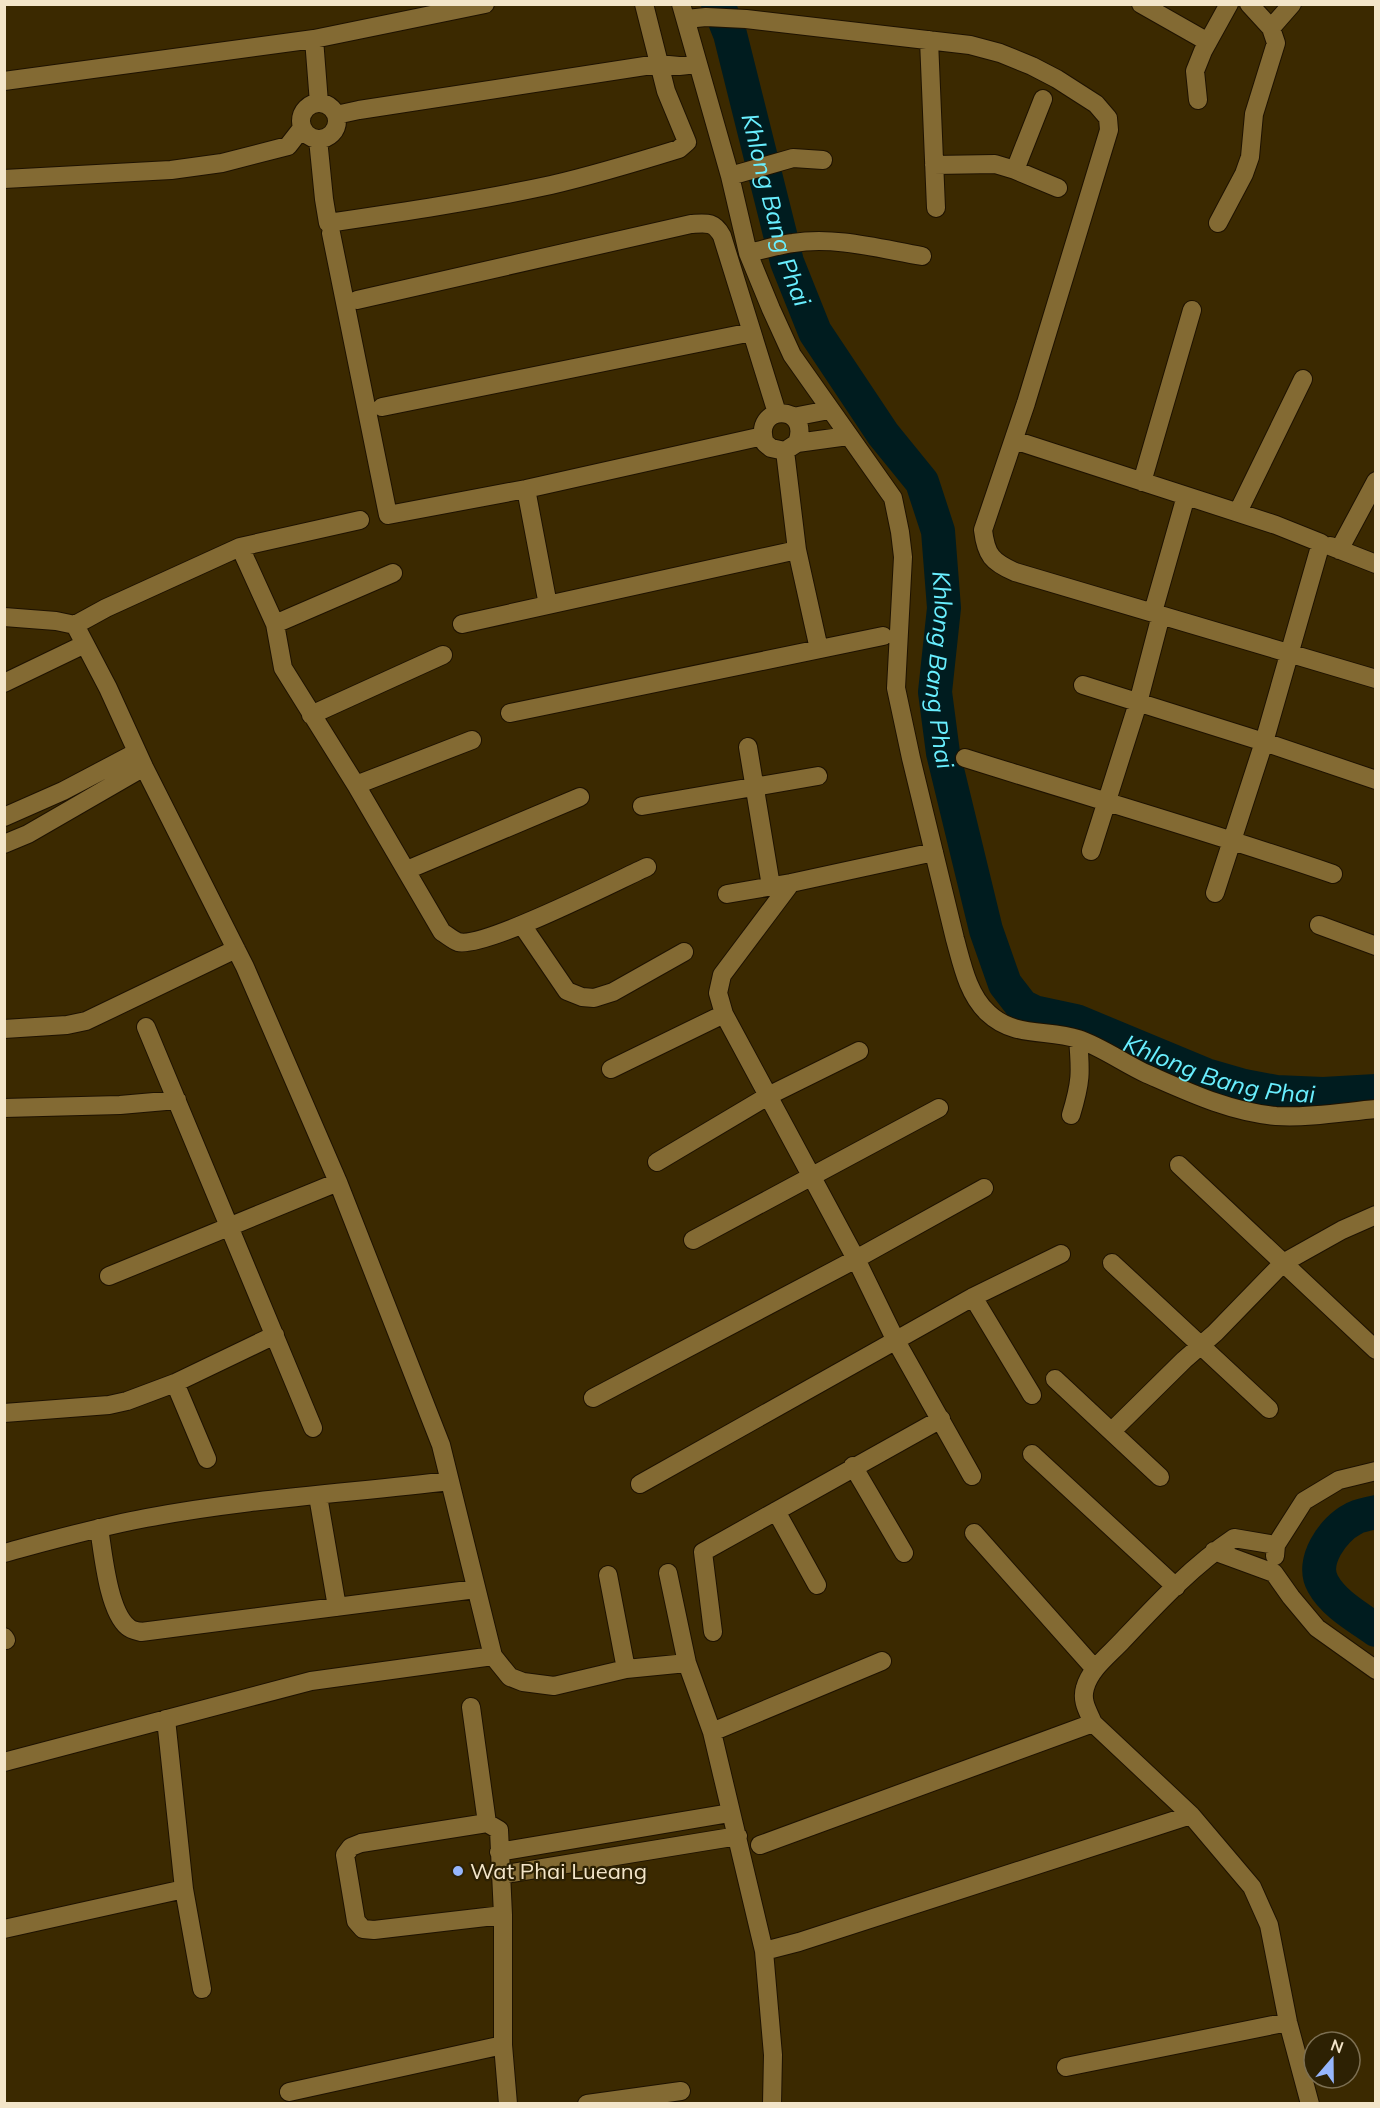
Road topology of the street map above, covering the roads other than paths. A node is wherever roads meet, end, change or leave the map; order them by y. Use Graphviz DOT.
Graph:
graph roads {
  1 [pos="485,4"];
  2 [pos="644,4"];
  3 [pos="1141,4"];
  4 [pos="1229,4"];
  5 [pos="1249,4"];
  6 [pos="1292,4"];
  7 [pos="683,12"];
  8 [pos="1271,28"];
  9 [pos="314,39"];
  10 [pos="928,40"];
  11 [pos="1208,42"];
  12 [pos="658,64"];
  13 [pos="697,64"];
  14 [pos="4,81"];
  15 [pos="1043,99"];
  16 [pos="1198,100"];
  17 [pos="319,103"];
  18 [pos="336,115"];
  19 [pos="302,128"];
  20 [pos="318,139"];
  21 [pos="823,160"];
  22 [pos="934,165"];
  23 [pos="1015,170"];
  24 [pos="730,176"];
  25 [pos="4,179"];
  26 [pos="1058,188"];
  27 [pos="936,208"];
  28 [pos="1218,223"];
  29 [pos="331,233"];
  30 [pos="748,253"];
  31 [pos="922,256"];
  32 [pos="357,300"];
  33 [pos="1192,310"];
  34 [pos="752,332"];
  35 [pos="1303,379"];
  36 [pos="382,407"];
  37 [pos="829,410"];
  38 [pos="785,415"];
  39 [pos="763,436"];
  40 [pos="848,436"];
  41 [pos="1014,440"];
  42 [pos="791,447"];
  43 [pos="1376,481"];
  44 [pos="1143,482"];
  45 [pos="526,489"];
  46 [pos="1186,496"];
  47 [pos="1238,512"];
  48 [pos="360,520"];
  49 [pos="1321,543"];
  50 [pos="240,547"];
  51 [pos="797,550"];
  52 [pos="1340,550"];
  53 [pos="1376,564"];
  54 [pos="393,573"];
  55 [pos="548,605"];
  56 [pos="1157,614"];
  57 [pos="4,617"];
  58 [pos="275,624"];
  59 [pos="462,624"];
  60 [pos="75,625"];
  61 [pos="883,636"];
  62 [pos="85,644"];
  63 [pos="819,649"];
  64 [pos="1290,653"];
  65 [pos="443,656"];
  66 [pos="1376,679"];
  67 [pos="4,683"];
  68 [pos="1083,685"];
  69 [pos="1138,703"];
  70 [pos="510,713"];
  71 [pos="311,715"];
  72 [pos="472,740"];
  73 [pos="1264,742"];
  74 [pos="748,747"];
  75 [pos="965,758"];
  76 [pos="140,759"];
  77 [pos="818,776"];
  78 [pos="1376,780"];
  79 [pos="356,785"];
  80 [pos="754,787"];
  81 [pos="580,797"];
  82 [pos="1105,802"];
  83 [pos="642,806"];
  84 [pos="4,817"];
  85 [pos="1233,839"];
  86 [pos="4,844"];
  87 [pos="1091,851"];
  88 [pos="934,852"];
  89 [pos="646,867"];
  90 [pos="406,870"];
  91 [pos="1333,874"];
  92 [pos="791,883"];
  93 [pos="771,886"];
  94 [pos="1215,893"];
  95 [pos="727,894"];
  96 [pos="522,925"];
  97 [pos="1319,925"];
  98 [pos="1376,946"];
  99 [pos="236,949"];
  100 [pos="684,952"];
  101 [pos="724,1014"];
  102 [pos="146,1027"];
  103 [pos="4,1029"];
  104 [pos="1078,1039"];
  105 [pos="859,1051"];
  106 [pos="611,1069"];
  107 [pos="768,1096"];
  108 [pos="177,1100"];
  109 [pos="939,1107"];
  110 [pos="4,1108"];
  111 [pos="1376,1108"];
  112 [pos="1071,1115"];
  113 [pos="657,1162"];
  114 [pos="1179,1165"];
  115 [pos="811,1177"];
  116 [pos="338,1182"];
  117 [pos="984,1188"];
  118 [pos="1376,1215"];
  119 [pos="228,1228"];
  120 [pos="693,1240"];
  121 [pos="1061,1254"];
  122 [pos="856,1259"];
  123 [pos="1112,1263"];
  124 [pos="1283,1263"];
  125 [pos="109,1276"];
  126 [pos="973,1297"];
  127 [pos="275,1335"];
  128 [pos="896,1341"];
  129 [pos="1202,1345"];
  130 [pos="1376,1350"];
  131 [pos="1055,1379"];
  132 [pos="175,1383"];
  133 [pos="1032,1395"];
  134 [pos="593,1398"];
  135 [pos="1269,1409"];
  136 [pos="4,1413"];
  137 [pos="941,1419"];
  138 [pos="314,1428"];
  139 [pos="1112,1431"];
  140 [pos="1032,1454"];
  141 [pos="207,1459"];
  142 [pos="854,1466"];
  143 [pos="1376,1471"];
  144 [pos="972,1476"];
  145 [pos="1160,1477"];
  146 [pos="450,1481"];
  147 [pos="640,1484"];
  148 [pos="318,1496"];
  149 [pos="776,1511"];
  150 [pos="99,1527"];
  151 [pos="974,1533"];
  152 [pos="1276,1545"];
  153 [pos="1214,1551"];
  154 [pos="4,1553"];
  155 [pos="904,1553"];
  156 [pos="668,1573"];
  157 [pos="1274,1573"];
  158 [pos="608,1575"];
  159 [pos="817,1585"];
  160 [pos="1176,1587"];
  161 [pos="476,1589"];
  162 [pos="337,1607"];
  163 [pos="713,1632"];
  164 [pos="493,1656"];
  165 [pos="882,1661"];
  166 [pos="687,1664"];
  167 [pos="626,1669"];
  168 [pos="1095,1669"];
  169 [pos="1376,1670"];
  170 [pos="471,1707"];
  171 [pos="166,1719"];
  172 [pos="1093,1723"];
  173 [pos="712,1732"];
  174 [pos="4,1762"];
  175 [pos="730,1813"];
  176 [pos="1191,1815"];
  177 [pos="487,1823"];
  178 [pos="738,1836"];
  179 [pos="760,1845"];
  180 [pos="499,1852"];
  181 [pos="500,1875"];
  182 [pos="184,1889"];
  183 [pos="503,1915"];
  184 [pos="4,1929"];
  185 [pos="764,1951"];
  186 [pos="202,1989"];
  187 [pos="1288,2022"];
  188 [pos="503,2045"];
  189 [pos="1066,2067"];
  190 [pos="681,2091"];
  191 [pos="290,2092"];
  192 [pos="508,2103"];
  193 [pos="587,2103"];
  194 [pos="772,2103"];
  195 [pos="1310,2103"];
  1 -- 9 [label="street"];
  2 -- 12 [label="street"];
  3 -- 11 [label="street"];
  4 -- 11 [label="street"];
  5 -- 8 [label="street"];
  6 -- 8 [label="street"];
  7 -- 10 [label="street"];
  7 -- 13 [label="street"];
  8 -- 28 [label="street"];
  9 -- 14 [label="street"];
  9 -- 17 [label="street"];
  10 -- 22 [label="street"];
  10 -- 41 [label="street"];
  11 -- 16 [label="street"];
  12 -- 13 [label="street"];
  12 -- 18 [label="street"];
  12 -- 20 [label="street"];
  13 -- 24 [label="street"];
  15 -- 23 [label="street"];
  17 -- 18 [label="street"];
  17 -- 19 [label="street"];
  18 -- 20 [label="street"];
  19 -- 20 [label="street"];
  19 -- 25 [label="street"];
  21 -- 24 [label="street"];
  22 -- 23 [label="street"];
  22 -- 27 [label="street"];
  23 -- 26 [label="street"];
  24 -- 30 [label="street"];
  29 -- 45 [label="street"];
  30 -- 31 [label="street"];
  30 -- 37 [label="street"];
  32 -- 34 [label="street"];
  33 -- 44 [label="street"];
  34 -- 36 [label="street"];
  34 -- 38 [label="street"];
  35 -- 47 [label="street"];
  37 -- 38 [label="street"];
  37 -- 40 [label="street"];
  38 -- 39 [label="street"];
  38 -- 42 [label="street"];
  39 -- 42 [label="street"];
  39 -- 45 [label="street"];
  40 -- 42 [label="street"];
  40 -- 88 [label="street"];
  41 -- 44 [label="street"];
  41 -- 56 [label="street"];
  42 -- 51 [label="street"];
  43 -- 52 [label="street"];
  44 -- 46 [label="street"];
  45 -- 55 [label="street"];
  46 -- 47 [label="street"];
  46 -- 56 [label="street"];
  47 -- 49 [label="street"];
  48 -- 50 [label="street"];
  49 -- 52 [label="street"];
  49 -- 64 [label="street"];
  50 -- 58 [label="street"];
  50 -- 60 [label="street"];
  51 -- 55 [label="street"];
  51 -- 63 [label="street"];
  52 -- 53 [label="street"];
  54 -- 58 [label="street"];
  55 -- 59 [label="street"];
  56 -- 64 [label="street"];
  56 -- 69 [label="street"];
  57 -- 60 [label="street"];
  58 -- 71 [label="street"];
  60 -- 62 [label="street"];
  61 -- 63 [label="street"];
  62 -- 67 [label="street"];
  62 -- 76 [label="street"];
  63 -- 70 [label="street"];
  64 -- 66 [label="street"];
  64 -- 73 [label="street"];
  65 -- 71 [label="street"];
  68 -- 69 [label="street"];
  69 -- 73 [label="street"];
  69 -- 82 [label="street"];
  71 -- 79 [label="street"];
  72 -- 79 [label="street"];
  73 -- 78 [label="street"];
  73 -- 85 [label="street"];
  74 -- 80 [label="street"];
  75 -- 82 [label="street"];
  76 -- 84 [label="street"];
  76 -- 86 [label="street"];
  76 -- 99 [label="street"];
  77 -- 80 [label="street"];
  79 -- 90 [label="street"];
  80 -- 83 [label="street"];
  80 -- 93 [label="street"];
  81 -- 90 [label="street"];
  82 -- 85 [label="street"];
  82 -- 87 [label="street"];
  85 -- 91 [label="street"];
  85 -- 94 [label="street"];
  88 -- 92 [label="street"];
  88 -- 104 [label="street"];
  89 -- 96 [label="street"];
  90 -- 96 [label="street"];
  92 -- 93 [label="street"];
  92 -- 101 [label="street"];
  93 -- 95 [label="street"];
  96 -- 100 [label="street"];
  97 -- 98 [label="street"];
  99 -- 103 [label="street"];
  99 -- 116 [label="street"];
  101 -- 106 [label="street"];
  101 -- 107 [label="street"];
  102 -- 108 [label="street"];
  104 -- 111 [label="street"];
  104 -- 112 [label="street"];
  105 -- 107 [label="street"];
  107 -- 113 [label="street"];
  107 -- 115 [label="street"];
  108 -- 110 [label="street"];
  108 -- 119 [label="street"];
  109 -- 115 [label="street"];
  114 -- 124 [label="street"];
  115 -- 120 [label="street"];
  115 -- 122 [label="street"];
  116 -- 119 [label="street"];
  116 -- 146 [label="street"];
  117 -- 122 [label="street"];
  118 -- 124 [label="street"];
  119 -- 125 [label="street"];
  119 -- 127 [label="street"];
  121 -- 126 [label="street"];
  122 -- 128 [label="street"];
  122 -- 134 [label="street"];
  123 -- 129 [label="street"];
  124 -- 129 [label="street"];
  124 -- 130 [label="street"];
  126 -- 128 [label="street"];
  126 -- 133 [label="street"];
  127 -- 132 [label="street"];
  127 -- 138 [label="street"];
  128 -- 137 [label="street"];
  128 -- 147 [label="street"];
  129 -- 135 [label="street"];
  129 -- 139 [label="street"];
  131 -- 139 [label="street"];
  132 -- 136 [label="street"];
  132 -- 141 [label="street"];
  137 -- 142 [label="street"];
  137 -- 144 [label="street"];
  139 -- 145 [label="street"];
  140 -- 160 [label="street"];
  142 -- 149 [label="street"];
  142 -- 155 [label="street"];
  143 -- 152 [label="street"];
  146 -- 148 [label="street"];
  146 -- 161 [label="street"];
  148 -- 150 [label="street"];
  148 -- 162 [label="street"];
  149 -- 159 [label="street"];
  149 -- 163 [label="street"];
  150 -- 154 [label="street"];
  150 -- 162 [label="street"];
  151 -- 168 [label="street"];
  152 -- 153 [label="street"];
  152 -- 157 [label="street"];
  153 -- 157 [label="street"];
  153 -- 160 [label="street"];
  156 -- 166 [label="street"];
  157 -- 169 [label="street"];
  158 -- 167 [label="street"];
  160 -- 168 [label="street"];
  161 -- 162 [label="street"];
  161 -- 164 [label="street"];
  164 -- 167 [label="street"];
  164 -- 171 [label="street"];
  165 -- 173 [label="street"];
  166 -- 167 [label="street"];
  166 -- 173 [label="street"];
  168 -- 172 [label="street"];
  170 -- 177 [label="street"];
  171 -- 174 [label="street"];
  171 -- 182 [label="street"];
  172 -- 176 [label="street"];
  172 -- 179 [label="street"];
  173 -- 175 [label="street"];
  175 -- 178 [label="street"];
  175 -- 180 [label="street"];
  176 -- 185 [label="street"];
  176 -- 187 [label="street"];
  177 -- 180 [label="street"];
  177 -- 183 [label="street"];
  178 -- 181 [label="street"];
  178 -- 185 [label="street"];
  180 -- 181 [label="street"];
  181 -- 183 [label="street"];
  182 -- 184 [label="street"];
  182 -- 186 [label="street"];
  183 -- 188 [label="street"];
  185 -- 194 [label="street"];
  187 -- 189 [label="street"];
  187 -- 195 [label="street"];
  188 -- 191 [label="street"];
  188 -- 192 [label="street"];
  190 -- 193 [label="street"];
}
